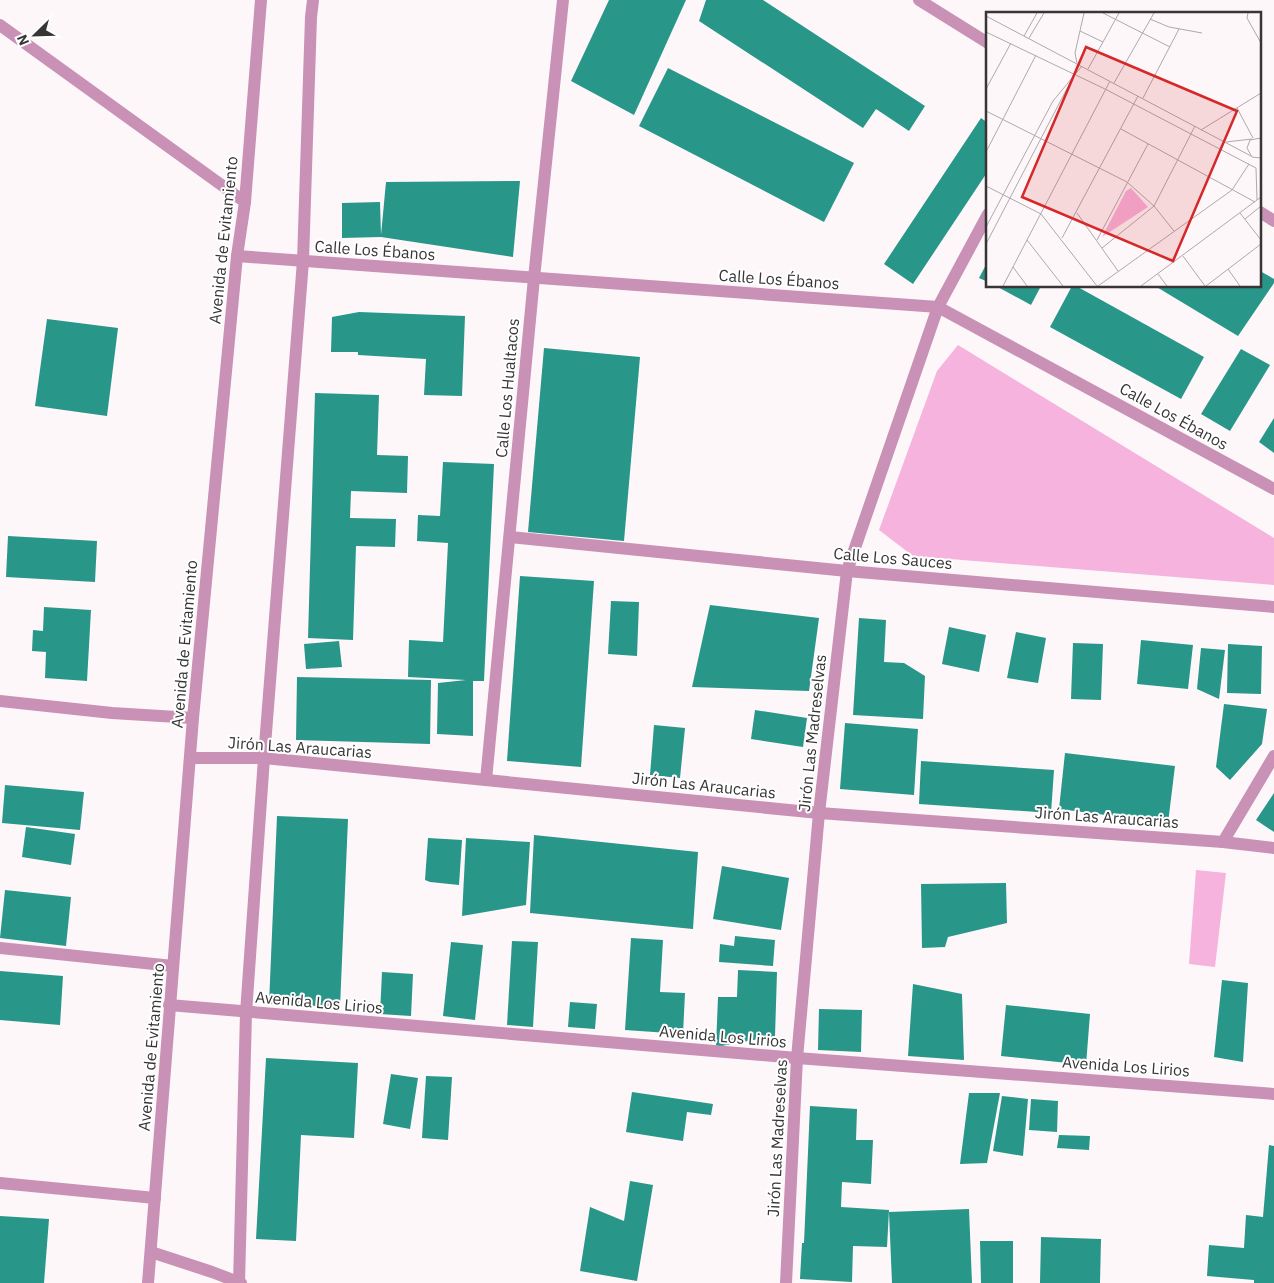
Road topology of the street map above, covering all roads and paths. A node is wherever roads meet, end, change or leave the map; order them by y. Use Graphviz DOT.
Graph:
graph roads {
  1 [pos="313,0"];
  2 [pos="563,0"];
  3 [pos="919,0"];
  4 [pos="260,3"];
  5 [pos="0,25"];
  6 [pos="986,42"];
  7 [pos="245,202"];
  8 [pos="1262,213"];
  9 [pos="986,218"];
  10 [pos="1274,221"];
  11 [pos="237,256"];
  12 [pos="303,261"];
  13 [pos="534,278"];
  14 [pos="938,307"];
  15 [pos="1274,489"];
  16 [pos="510,537"];
  17 [pos="847,571"];
  18 [pos="1274,606"];
  19 [pos="0,701"];
  20 [pos="193,718"];
  21 [pos="1274,756"];
  22 [pos="190,758"];
  23 [pos="264,758"];
  24 [pos="486,780"];
  25 [pos="819,813"];
  26 [pos="1223,842"];
  27 [pos="1274,848"];
  28 [pos="0,948"];
  29 [pos="174,966"];
  30 [pos="169,1005"];
  31 [pos="246,1012"];
  32 [pos="797,1058"];
  33 [pos="1274,1094"];
  34 [pos="0,1183"];
  35 [pos="155,1198"];
  36 [pos="151,1252"];
  37 [pos="148,1283"];
  38 [pos="240,1283"];
  39 [pos="251,1283"];
  40 [pos="786,1283"];
  1 -- 12 [label="street"];
  2 -- 13 [label="street, Calle Los Hualtacos"];
  3 -- 6 [label="street"];
  4 -- 7 [label="street, Avenida de Evitamiento"];
  5 -- 7 [label="street"];
  7 -- 11 [label="street, Avenida de Evitamiento"];
  8 -- 10 [label="street"];
  9 -- 14 [label="street, Jirón Las Madreselvas"];
  11 -- 12 [label="street, Calle Los Ébanos"];
  11 -- 20 [label="street, Avenida de Evitamiento"];
  12 -- 13 [label="street, Calle Los Ébanos"];
  12 -- 23 [label="street"];
  13 -- 14 [label="street, Calle Los Ébanos"];
  13 -- 16 [label="street, Calle Los Hualtacos"];
  14 -- 15 [label="street, Calle Los Ébanos"];
  14 -- 17 [label="street, Jirón Las Madreselvas"];
  16 -- 17 [label="street, Calle Los Sauces"];
  16 -- 24 [label="street, Calle Los Hualtacos"];
  17 -- 18 [label="street, Calle Los Sauces"];
  17 -- 25 [label="street, Jirón Las Madreselvas"];
  19 -- 20 [label="street"];
  20 -- 22 [label="street, Avenida de Evitamiento"];
  21 -- 26 [label="street"];
  22 -- 23 [label="street, Jirón Las Araucarias"];
  22 -- 29 [label="street, Avenida de Evitamiento"];
  23 -- 24 [label="street, Jirón Las Araucarias"];
  23 -- 31 [label="street"];
  24 -- 25 [label="street, Jirón Las Araucarias"];
  25 -- 26 [label="street, Jirón Las Araucarias"];
  25 -- 32 [label="street, Jirón Las Madreselvas"];
  26 -- 27 [label="street, Jirón Las Araucarias"];
  28 -- 29 [label="street"];
  29 -- 30 [label="street, Avenida de Evitamiento"];
  30 -- 31 [label="street, Avenida Los Lirios"];
  30 -- 35 [label="street, Avenida de Evitamiento"];
  31 -- 32 [label="street, Avenida Los Lirios"];
  31 -- 38 [label="street"];
  32 -- 33 [label="street, Avenida Los Lirios"];
  32 -- 40 [label="street, Jirón Las Madreselvas"];
  34 -- 35 [label="street"];
  35 -- 36 [label="street, Avenida de Evitamiento"];
  36 -- 37 [label="street, Avenida de Evitamiento"];
  36 -- 38 [label="street"];
  38 -- 39 [label="street"];
}
